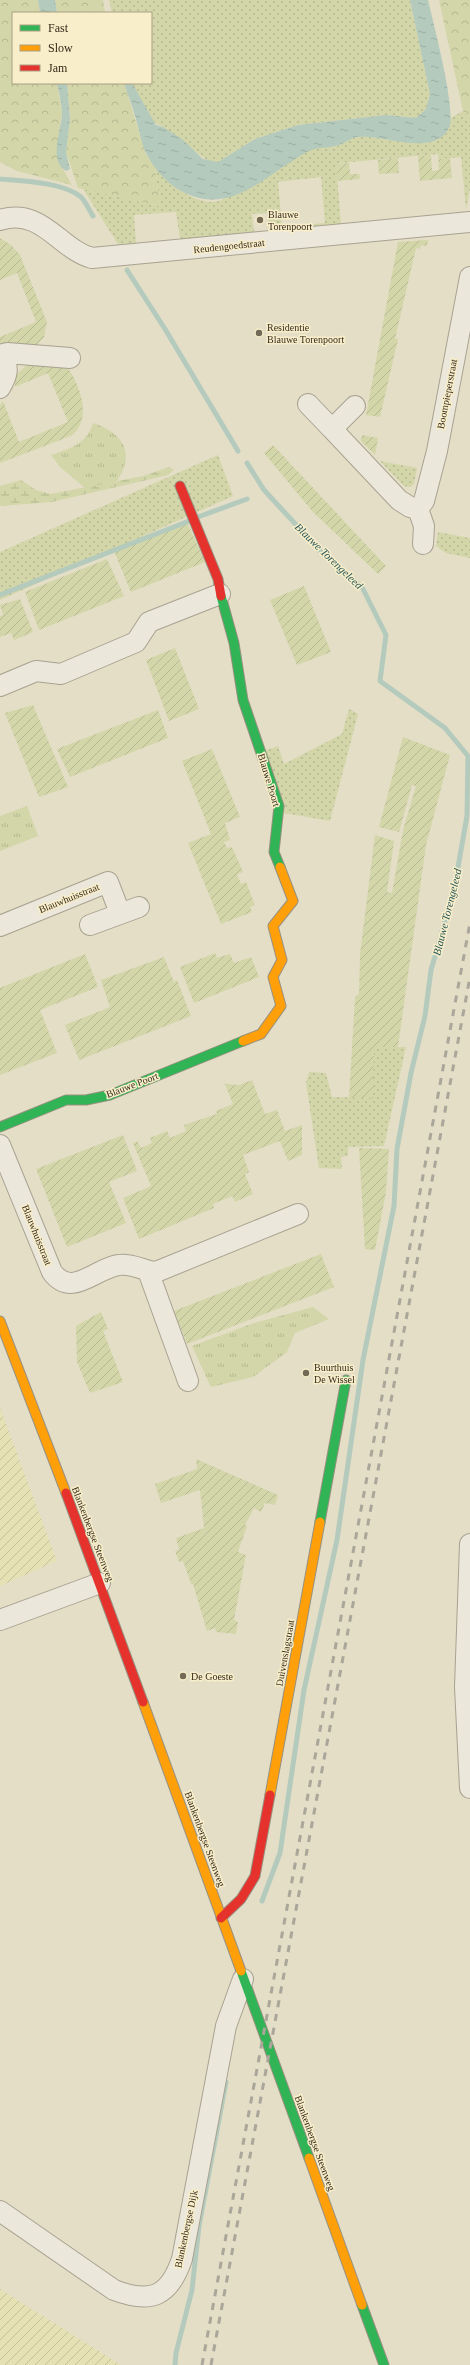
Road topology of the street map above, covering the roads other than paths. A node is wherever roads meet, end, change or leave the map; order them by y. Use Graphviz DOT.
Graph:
graph roads {
  1 [pos="0,220"];
  2 [pos="470,222"];
  3 [pos="470,276"];
  4 [pos="0,355"];
  5 [pos="70,358"];
  6 [pos="0,388"];
  7 [pos="308,404"];
  8 [pos="355,406"];
  9 [pos="332,429"];
  10 [pos="180,486"];
  11 [pos="418,509"];
  12 [pos="423,544"];
  13 [pos="220,594"];
  14 [pos="0,686"];
  15 [pos="139,906"];
  16 [pos="120,913"];
  17 [pos="90,925"];
  18 [pos="0,926"];
  19 [pos="0,1127"];
  20 [pos="0,1145"];
  21 [pos="298,1214"];
  22 [pos="148,1271"];
  23 [pos="0,1322"];
  24 [pos="346,1380"];
  25 [pos="188,1381"];
  26 [pos="470,1544"];
  27 [pos="100,1583"];
  28 [pos="0,1620"];
  29 [pos="470,1788"];
  30 [pos="222,1918"];
  31 [pos="243,1979"];
  32 [pos="0,2211"];
  33 [pos="384,2365"];
  1 -- 2 [label="street, Reudengoedstraat"];
  3 -- 11 [label="street, Boompieperstraat"];
  4 -- 5 [label="street"];
  4 -- 6 [label="street"];
  7 -- 9 [label="street"];
  8 -- 9 [label="street"];
  9 -- 11 [label="street"];
  10 -- 13 [label="street, Blauwe Poort"];
  11 -- 12 [label="street"];
  13 -- 14 [label="street"];
  13 -- 19 [label="street, Blauwe Poort"];
  15 -- 16 [label="street"];
  16 -- 17 [label="street"];
  16 -- 18 [label="street, Blauwhuisstraat"];
  20 -- 22 [label="street, Blauwhuisstraat"];
  21 -- 22 [label="street, Blauwhuisstraat"];
  22 -- 25 [label="street"];
  23 -- 27 [label="street, Blankenbergse Steenweg"];
  24 -- 30 [label="street, Duivenslagstraat"];
  26 -- 29 [label="street"];
  27 -- 28 [label="street"];
  27 -- 30 [label="street, Blankenbergse Steenweg"];
  30 -- 31 [label="street, Blankenbergse Steenweg"];
  31 -- 32 [label="street, Blankenbergse Dijk"];
  31 -- 33 [label="street, Blankenbergse Steenweg"];
}
